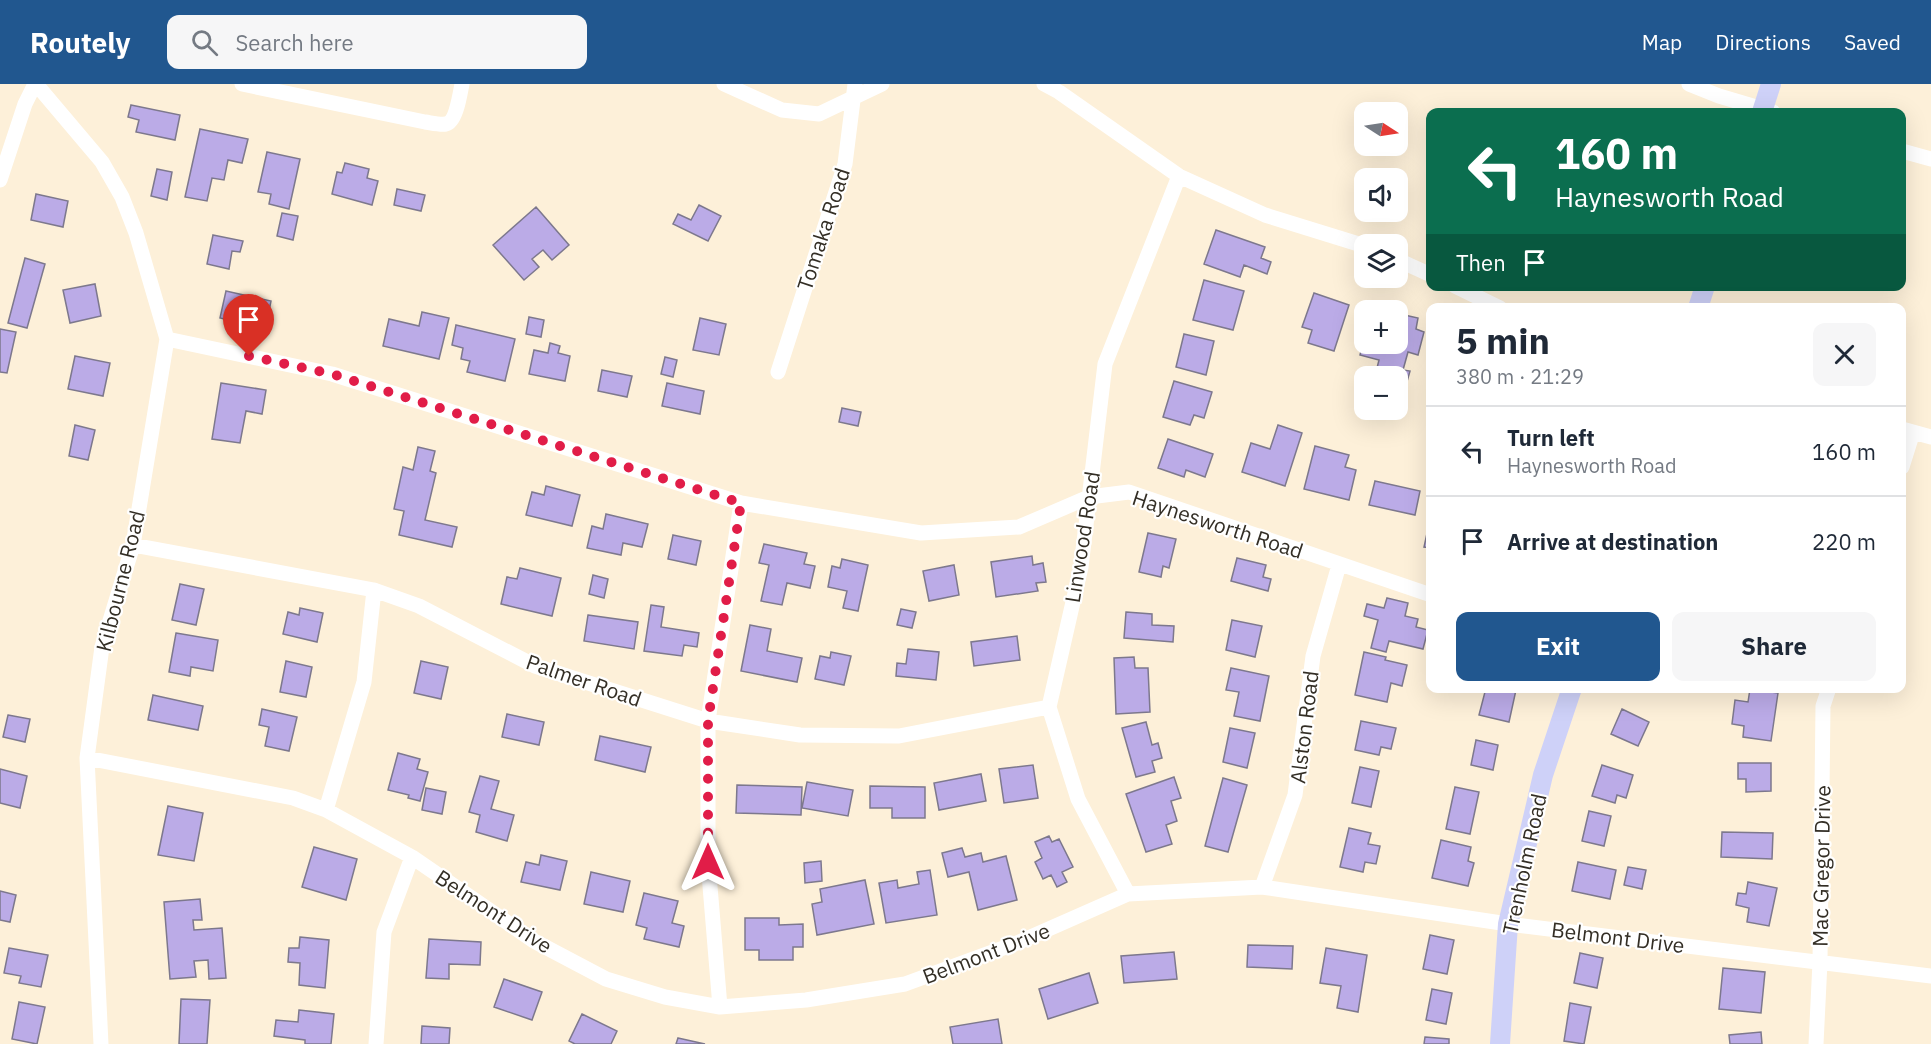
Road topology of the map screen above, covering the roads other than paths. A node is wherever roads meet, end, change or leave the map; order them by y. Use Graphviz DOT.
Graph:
graph roads {
  1 [pos="36,84"];
  2 [pos="242,84"];
  3 [pos="462,84"];
  4 [pos="724,84"];
  5 [pos="855,84"];
  6 [pos="882,84"];
  7 [pos="1044,84"];
  8 [pos="1689,84"];
  9 [pos="1771,84"];
  10 [pos="852,100"];
  11 [pos="1754,108"];
  12 [pos="1767,108"];
  13 [pos="1906,152"];
  14 [pos="1931,159"];
  15 [pos="1179,176"];
  16 [pos="0,180"];
  17 [pos="1354,243"];
  18 [pos="1408,265"];
  19 [pos="1426,273"];
  20 [pos="1465,291"];
  21 [pos="1490,303"];
  22 [pos="167,339"];
  23 [pos="777,372"];
  24 [pos="1908,431"];
  25 [pos="1931,437"];
  26 [pos="1089,497"];
  27 [pos="741,503"];
  28 [pos="133,545"];
  29 [pos="1339,565"];
  30 [pos="374,590"];
  31 [pos="1426,593"];
  32 [pos="1570,693"];
  33 [pos="1827,693"];
  34 [pos="1049,707"];
  35 [pos="708,721"];
  36 [pos="87,758"];
  37 [pos="326,810"];
  38 [pos="412,857"];
  39 [pos="1262,887"];
  40 [pos="1128,894"];
  41 [pos="1508,924"];
  42 [pos="1820,962"];
  43 [pos="1931,976"];
  44 [pos="720,1007"];
  45 [pos="101,1044"];
  46 [pos="376,1044"];
  47 [pos="1500,1044"];
  48 [pos="1816,1044"];
  1 -- 16 [label="street"];
  1 -- 22 [label="street, Kilbourne Road"];
  2 -- 3 [label="street"];
  4 -- 10 [label="street"];
  5 -- 10 [label="street, Tomaka Road"];
  6 -- 10 [label="street"];
  7 -- 15 [label="street"];
  8 -- 11 [label="street"];
  9 -- 12 [label="main road"];
  10 -- 23 [label="street, Tomaka Road"];
  13 -- 14 [label="street"];
  15 -- 17 [label="street"];
  15 -- 26 [label="street, Linwood Road"];
  18 -- 19 [label="street"];
  20 -- 21 [label="street"];
  22 -- 27 [label="street, Haynesworth Road"];
  22 -- 28 [label="street, Kilbourne Road"];
  24 -- 25 [label="street"];
  26 -- 27 [label="street, Haynesworth Road"];
  26 -- 29 [label="street, Haynesworth Road"];
  26 -- 34 [label="street, Linwood Road"];
  27 -- 35 [label="street"];
  28 -- 30 [label="street, Palmer Road"];
  28 -- 36 [label="street, Kilbourne Road"];
  29 -- 31 [label="street, Haynesworth Road"];
  29 -- 39 [label="street, Alston Road"];
  30 -- 35 [label="street, Palmer Road"];
  30 -- 37 [label="street"];
  32 -- 41 [label="main road, Trenholm Road"];
  33 -- 42 [label="street, Mac Gregor Drive"];
  34 -- 35 [label="street, Palmer Road"];
  34 -- 40 [label="street"];
  35 -- 44 [label="street"];
  36 -- 37 [label="street, Belmont Drive"];
  36 -- 45 [label="street, Kilbourne Road"];
  37 -- 38 [label="street, Belmont Drive"];
  38 -- 44 [label="street, Belmont Drive"];
  38 -- 46 [label="street"];
  39 -- 40 [label="street, Belmont Drive"];
  39 -- 41 [label="street, Belmont Drive"];
  40 -- 44 [label="street, Belmont Drive"];
  41 -- 42 [label="street, Belmont Drive"];
  41 -- 47 [label="main road, Trenholm Road"];
  42 -- 43 [label="street, Belmont Drive"];
  42 -- 48 [label="street, Mac Gregor Drive"];
}
